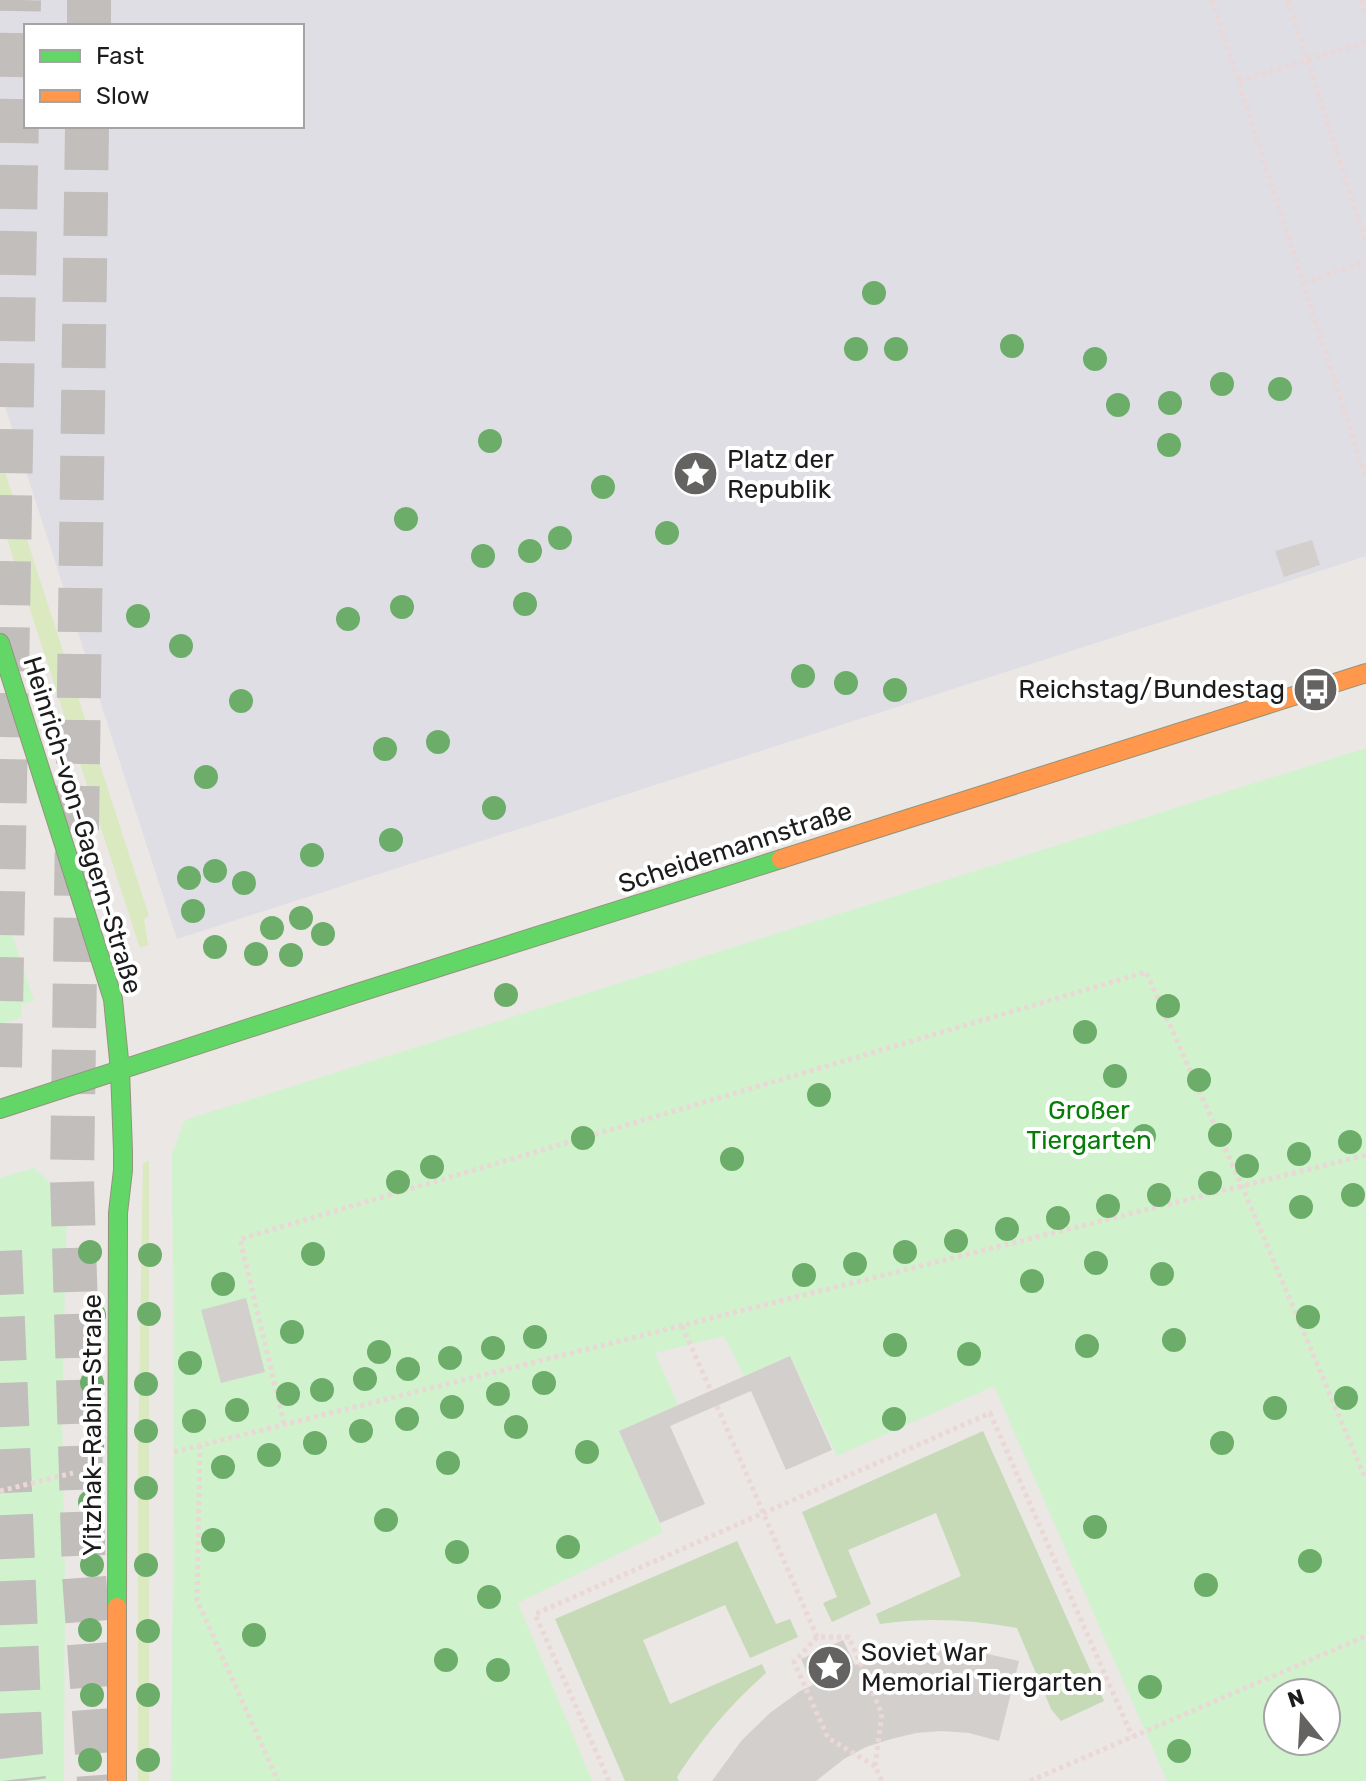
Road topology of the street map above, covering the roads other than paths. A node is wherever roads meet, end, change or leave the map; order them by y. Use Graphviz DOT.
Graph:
graph roads {
  1 [pos="0,643"];
  2 [pos="1366,673"];
  3 [pos="120,1070"];
  4 [pos="0,1109"];
  5 [pos="117,1781"];
  1 -- 3 [label="street, Heinrich-von-Gagern-Straße"];
  2 -- 3 [label="street, Scheidemannstraße"];
  3 -- 4 [label="street, Scheidemannstraße"];
  3 -- 5 [label="street, Yitzhak-Rabin-Straße"];
}
